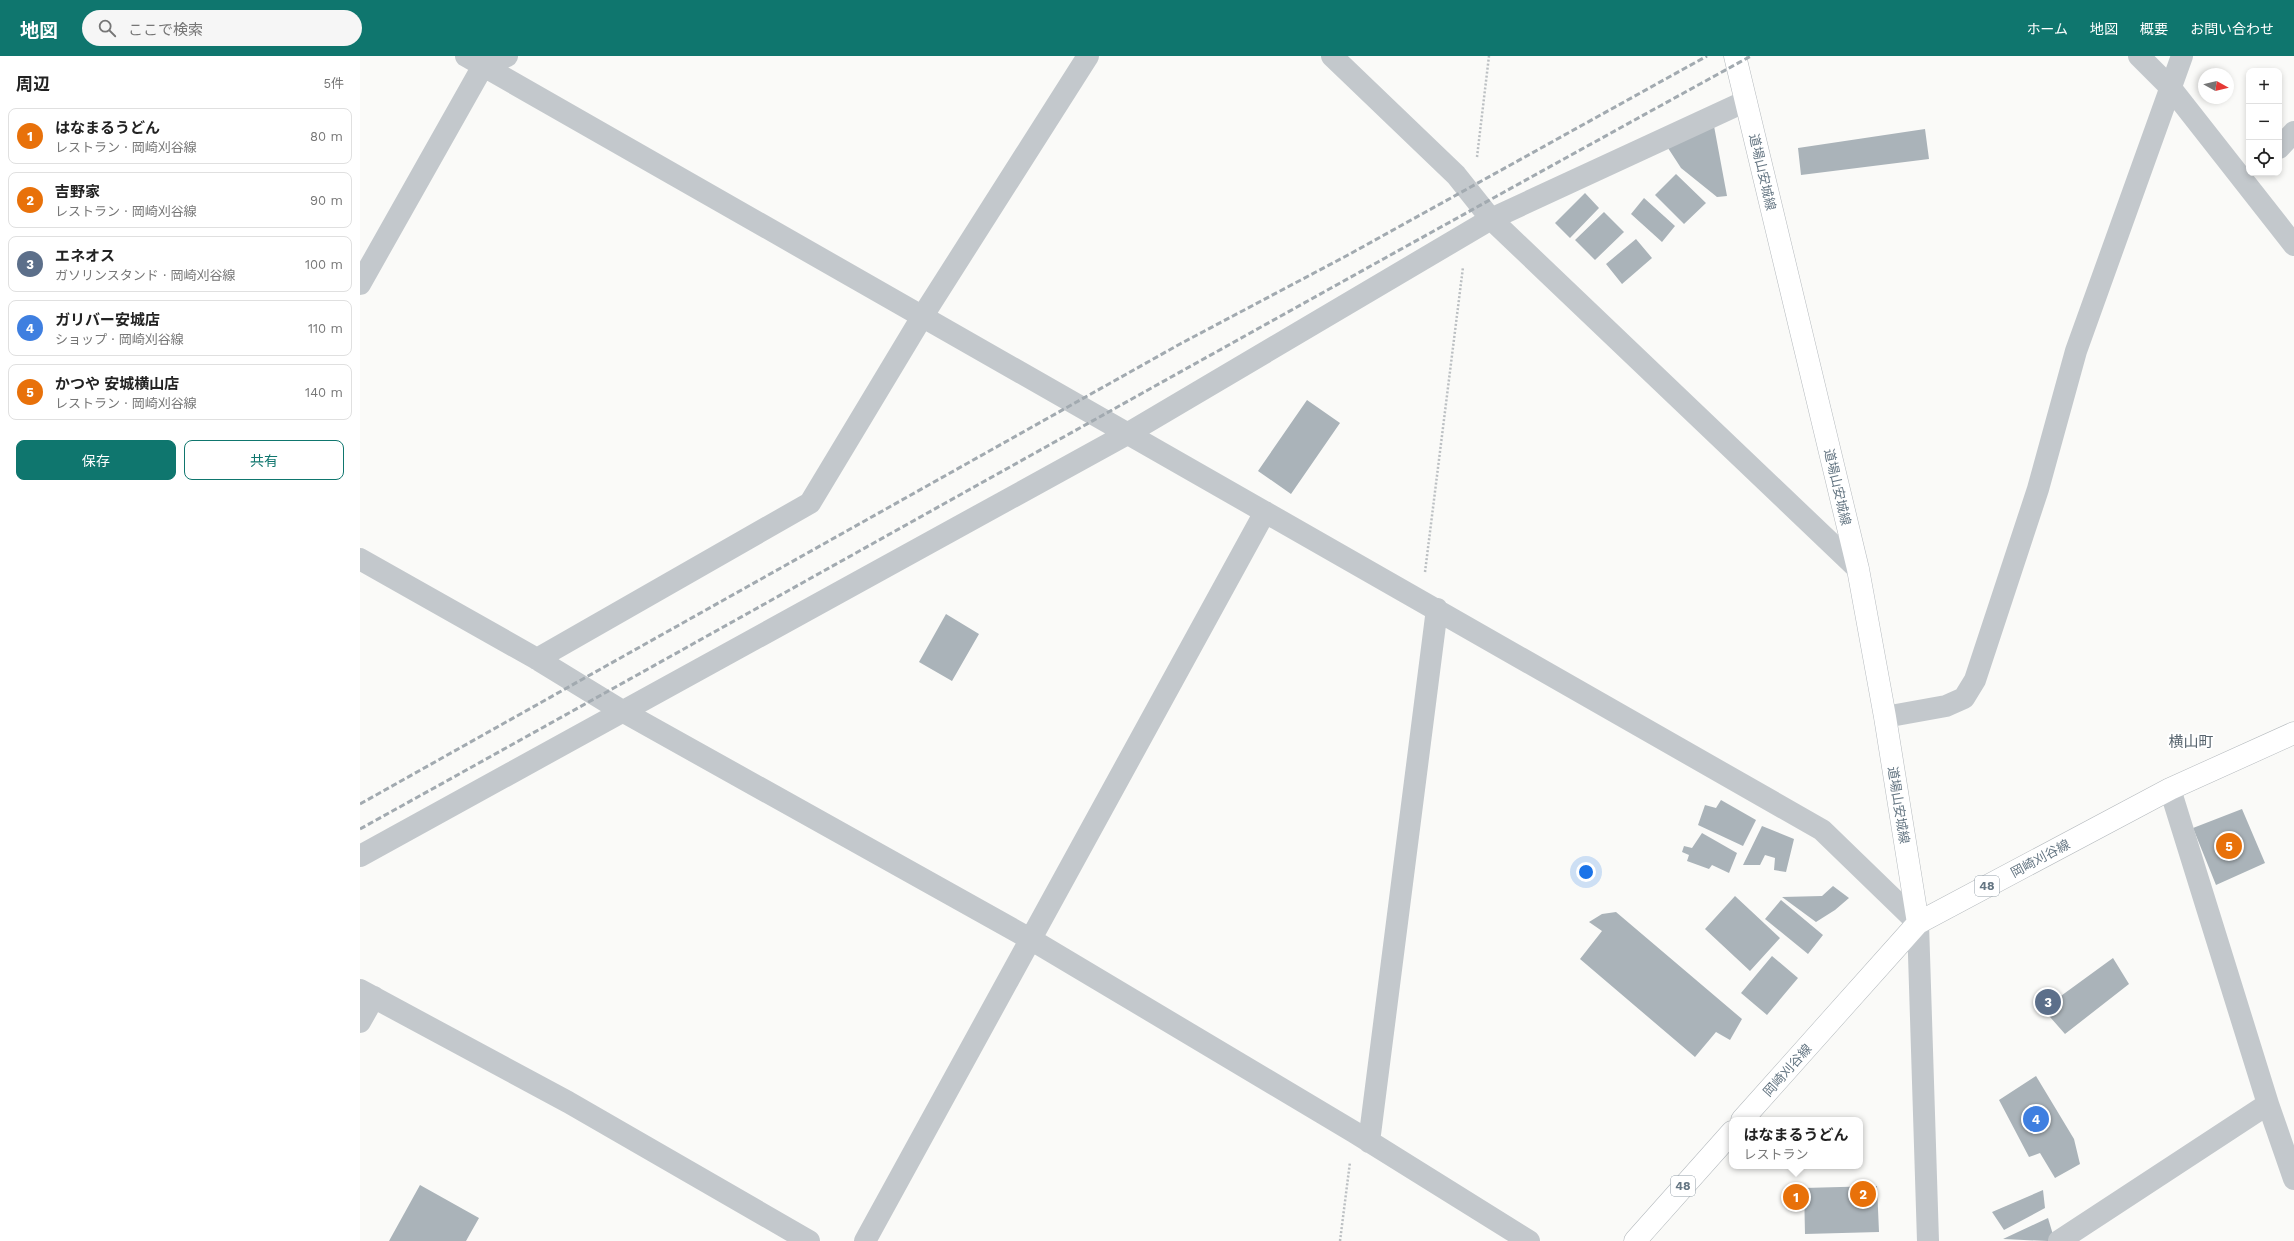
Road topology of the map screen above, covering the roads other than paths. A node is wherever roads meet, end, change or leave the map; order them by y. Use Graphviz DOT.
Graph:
graph roads {
  1 [pos="507,56"];
  2 [pos="1088,56"];
  3 [pos="1332,56"];
  4 [pos="1735,56"];
  5 [pos="2139,56"];
  6 [pos="2182,56"];
  7 [pos="474,61"];
  8 [pos="2170,87"];
  9 [pos="1746,101"];
  10 [pos="2294,132"];
  11 [pos="2282,145"];
  12 [pos="2251,178"];
  13 [pos="1491,219"];
  14 [pos="2294,245"];
  15 [pos="360,284"];
  16 [pos="922,317"];
  17 [pos="1127,434"];
  18 [pos="1265,512"];
  19 [pos="360,559"];
  20 [pos="1858,569"];
  21 [pos="1437,609"];
  22 [pos="538,659"];
  23 [pos="622,711"];
  24 [pos="1885,717"];
  25 [pos="2294,733"];
  26 [pos="2170,789"];
  27 [pos="360,856"];
  28 [pos="1918,923"];
  29 [pos="1032,940"];
  30 [pos="367,994"];
  31 [pos="360,1022"];
  32 [pos="2268,1104"];
  33 [pos="1745,1117"];
  34 [pos="1729,1135"];
  35 [pos="1369,1142"];
  36 [pos="2294,1179"];
  37 [pos="809,1241"];
  38 [pos="865,1241"];
  39 [pos="1529,1241"];
  40 [pos="1635,1241"];
  41 [pos="1928,1241"];
  42 [pos="2059,1241"];
  1 -- 7 [label="street"];
  2 -- 16 [label="street"];
  3 -- 13 [label="street"];
  4 -- 9 [label="main road, 道場山安城線"];
  5 -- 8 [label="street"];
  6 -- 8 [label="street"];
  7 -- 15 [label="street"];
  7 -- 16 [label="street"];
  8 -- 12 [label="street"];
  8 -- 24 [label="street"];
  9 -- 13 [label="street"];
  9 -- 20 [label="main road, 道場山安城線"];
  10 -- 11 [label="street"];
  12 -- 14 [label="street"];
  13 -- 17 [label="street"];
  13 -- 20 [label="street"];
  16 -- 17 [label="street"];
  16 -- 22 [label="street"];
  17 -- 18 [label="street"];
  17 -- 23 [label="street"];
  18 -- 21 [label="street"];
  18 -- 29 [label="street"];
  19 -- 22 [label="street"];
  20 -- 24 [label="main road, 道場山安城線"];
  21 -- 28 [label="street"];
  21 -- 35 [label="street"];
  22 -- 23 [label="street"];
  23 -- 27 [label="street"];
  23 -- 29 [label="street"];
  24 -- 28 [label="main road, 道場山安城線"];
  25 -- 26 [label="main road, 岡崎刈谷線 / 48"];
  26 -- 28 [label="main road, 岡崎刈谷線 / 48"];
  26 -- 32 [label="street"];
  28 -- 33 [label="main road, 岡崎刈谷線 / 48"];
  28 -- 41 [label="street"];
  29 -- 35 [label="street"];
  29 -- 38 [label="street"];
  30 -- 31 [label="street"];
  30 -- 37 [label="street"];
  32 -- 36 [label="street"];
  32 -- 42 [label="street"];
  34 -- 40 [label="main road, 48"];
  35 -- 39 [label="street"];
}
